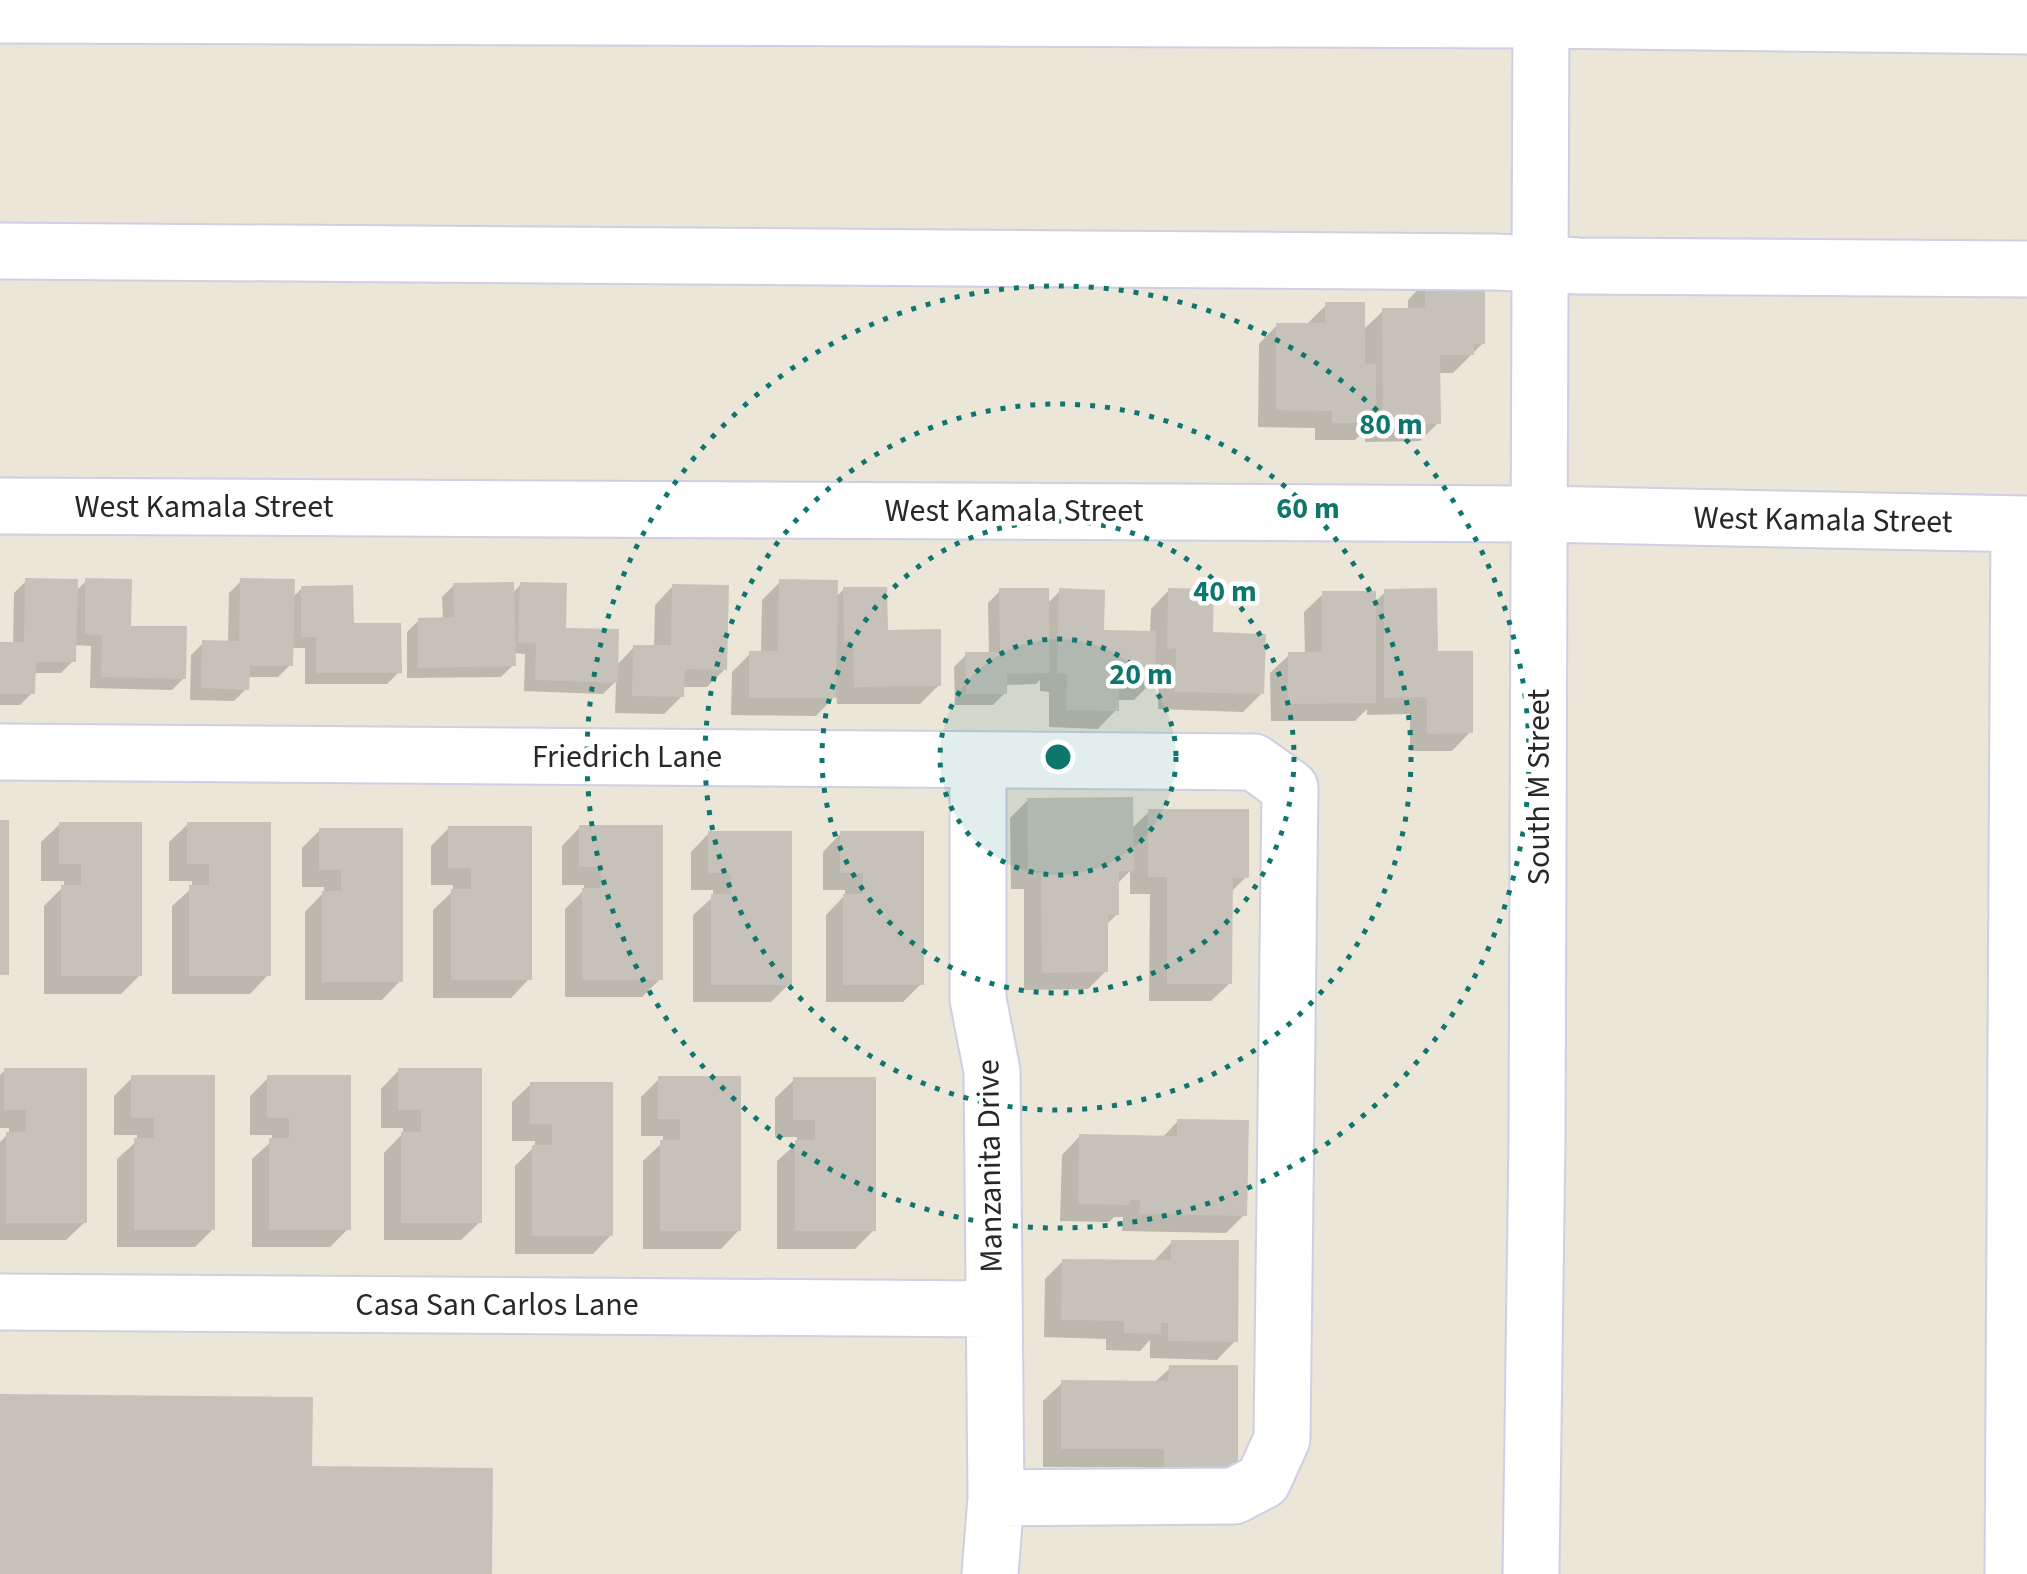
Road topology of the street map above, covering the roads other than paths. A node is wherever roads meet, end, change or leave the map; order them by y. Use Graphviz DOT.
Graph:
graph roads {
  1 [pos="1541,10"];
  2 [pos="0,15"];
  3 [pos="2027,26"];
  4 [pos="0,252"];
  5 [pos="1540,264"];
  6 [pos="2027,269"];
  7 [pos="0,506"];
  8 [pos="1540,514"];
  9 [pos="2023,524"];
  10 [pos="0,752"];
  11 [pos="978,760"];
  12 [pos="0,1302"];
  13 [pos="993,1309"];
  14 [pos="996,1498"];
  15 [pos="990,1574"];
  16 [pos="1531,1574"];
  17 [pos="2013,1574"];
  1 -- 2 [label="street"];
  1 -- 3 [label="street"];
  1 -- 5 [label="street, South M Street"];
  4 -- 5 [label="street"];
  5 -- 6 [label="street"];
  5 -- 8 [label="street, South M Street"];
  7 -- 8 [label="street, West Kamala Street"];
  8 -- 9 [label="street, West Kamala Street"];
  8 -- 16 [label="street, South M Street"];
  9 -- 17 [label="street"];
  10 -- 11 [label="street, Friedrich Lane"];
  11 -- 13 [label="street, Manzanita Drive"];
  11 -- 14 [label="street, Friedrich Lane"];
  12 -- 13 [label="street, Casa San Carlos Lane"];
  13 -- 14 [label="street, Manzanita Drive"];
  14 -- 15 [label="street, Manzanita Drive"];
}
